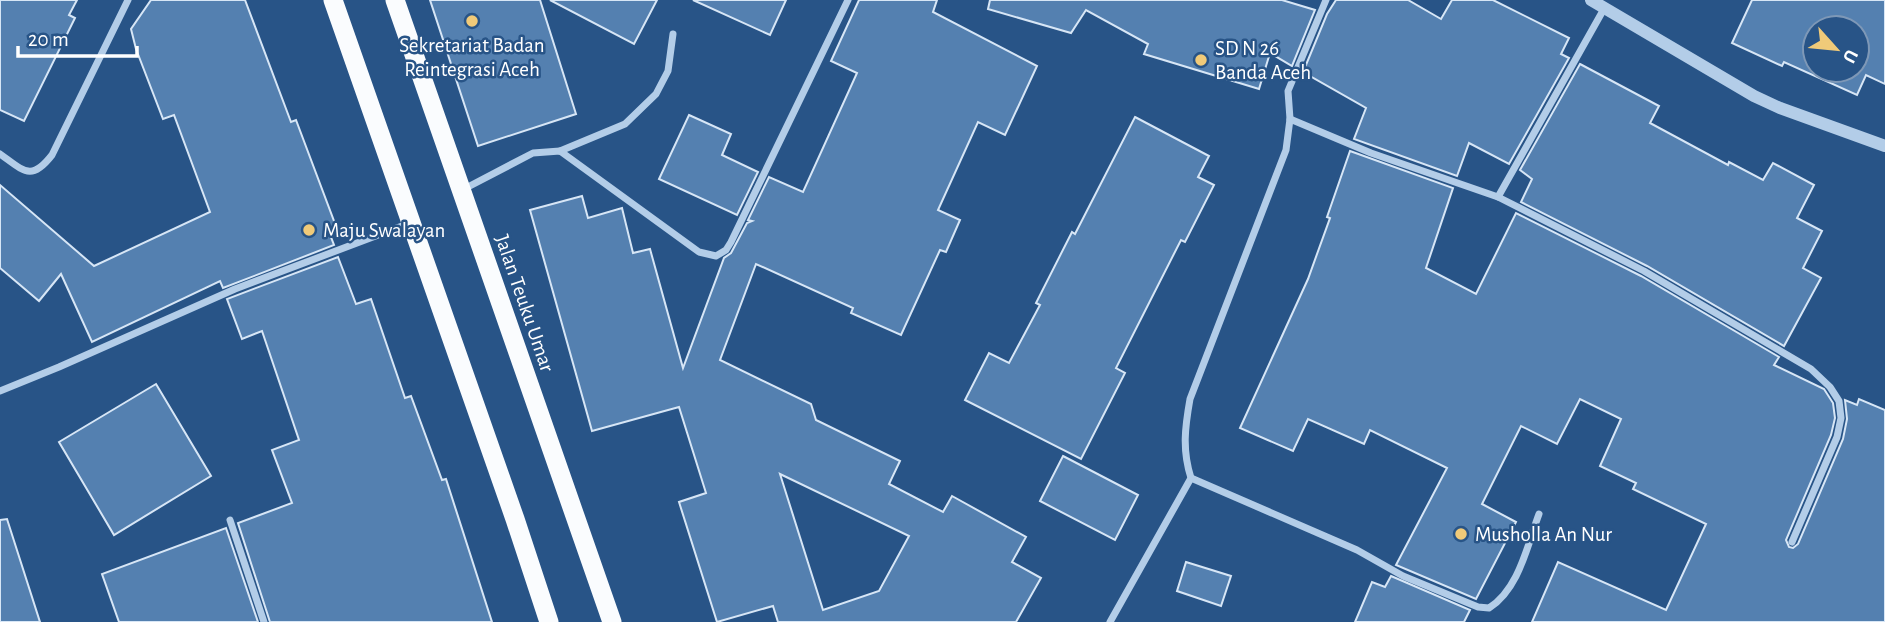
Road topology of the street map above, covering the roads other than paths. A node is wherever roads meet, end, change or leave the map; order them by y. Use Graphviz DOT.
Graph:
graph roads {
  1 [pos="128,0"];
  2 [pos="333,0"];
  3 [pos="395,0"];
  4 [pos="848,0"];
  5 [pos="1326,0"];
  6 [pos="1591,0"];
  7 [pos="1605,8"];
  8 [pos="673,34"];
  9 [pos="1290,119"];
  10 [pos="1885,146"];
  11 [pos="560,152"];
  12 [pos="0,153"];
  13 [pos="461,190"];
  14 [pos="1498,197"];
  15 [pos="411,223"];
  16 [pos="0,391"];
  17 [pos="1191,478"];
  18 [pos="1539,514"];
  19 [pos="230,520"];
  20 [pos="1792,542"];
  21 [pos="264,622"];
  22 [pos="549,622"];
  23 [pos="612,622"];
  24 [pos="1110,622"];
  1 -- 12 [label="street"];
  2 -- 15 [label="highway"];
  3 -- 13 [label="highway, Jalan Teuku Umar"];
  4 -- 11 [label="street"];
  5 -- 9 [label="street"];
  6 -- 7 [label="street"];
  7 -- 10 [label="street"];
  7 -- 14 [label="street"];
  8 -- 11 [label="street"];
  9 -- 14 [label="street"];
  9 -- 17 [label="street"];
  11 -- 13 [label="street"];
  13 -- 23 [label="highway, Jalan Teuku Umar"];
  14 -- 20 [label="street"];
  15 -- 16 [label="street"];
  15 -- 22 [label="highway"];
  17 -- 18 [label="street"];
  17 -- 24 [label="street"];
  19 -- 21 [label="street"];
}
